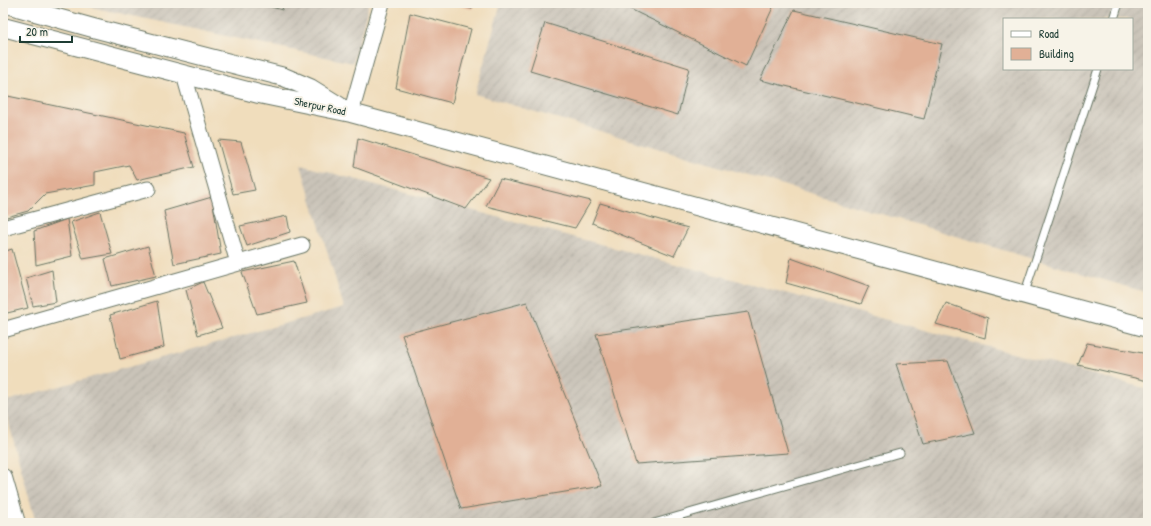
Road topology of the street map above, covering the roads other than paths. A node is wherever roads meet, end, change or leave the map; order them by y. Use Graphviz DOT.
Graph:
graph roads {
  1 [pos="3,3"];
  2 [pos="382,3"];
  3 [pos="1120,3"];
  4 [pos="1114,18"];
  5 [pos="3,27"];
  6 [pos="1098,70"];
  7 [pos="184,75"];
  8 [pos="351,113"];
  9 [pos="148,189"];
  10 [pos="3,228"];
  11 [pos="302,245"];
  12 [pos="238,263"];
  13 [pos="1024,295"];
  14 [pos="1148,328"];
  15 [pos="3,330"];
  16 [pos="900,453"];
  17 [pos="3,478"];
  18 [pos="16,523"];
  19 [pos="654,523"];
  1 -- 8 [label="street, Sherpur Road"];
  2 -- 8 [label="street"];
  3 -- 4 [label="lane"];
  5 -- 7 [label="street, Sherpur Road"];
  6 -- 13 [label="lane"];
  7 -- 8 [label="street, Sherpur Road"];
  7 -- 12 [label="street"];
  8 -- 13 [label="street"];
  9 -- 10 [label="street"];
  11 -- 12 [label="street"];
  12 -- 15 [label="street"];
  13 -- 14 [label="street"];
  16 -- 19 [label="lane"];
  17 -- 18 [label="street"];
}
